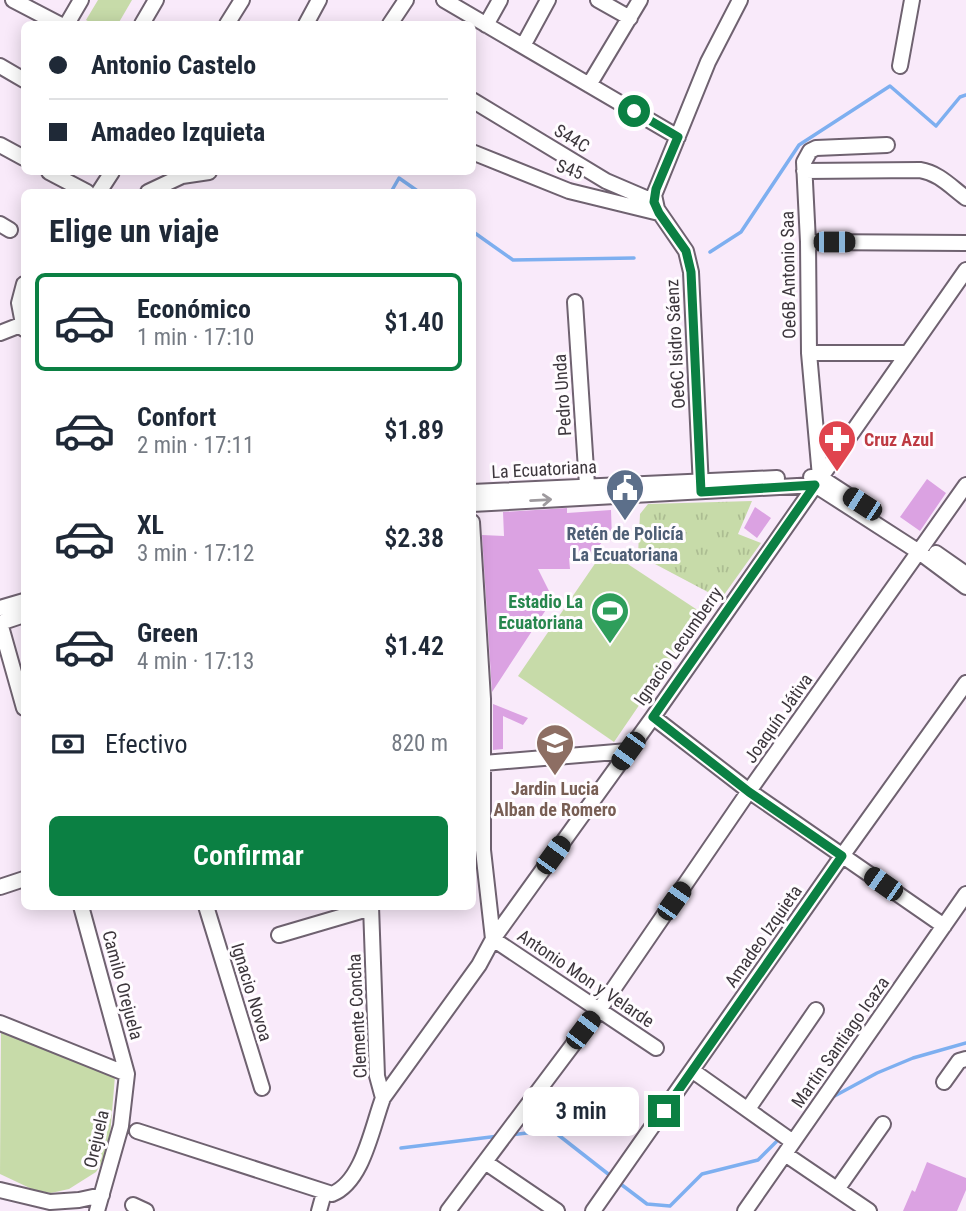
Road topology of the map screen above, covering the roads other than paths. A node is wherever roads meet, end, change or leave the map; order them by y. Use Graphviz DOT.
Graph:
graph roads {
  1 [pos="13,0"];
  2 [pos="81,0"];
  3 [pos="156,0"];
  4 [pos="242,0"];
  5 [pos="319,0"];
  6 [pos="406,0"];
  7 [pos="444,0"];
  8 [pos="500,0"];
  9 [pos="548,0"];
  10 [pos="598,0"];
  11 [pos="640,0"];
  12 [pos="740,0"];
  13 [pos="912,0"];
  14 [pos="630,18"];
  15 [pos="52,21"];
  16 [pos="69,21"];
  17 [pos="144,21"];
  18 [pos="229,21"];
  19 [pos="308,21"];
  20 [pos="392,21"];
  21 [pos="486,24"];
  22 [pos="523,46"];
  23 [pos="0,66"];
  24 [pos="900,66"];
  25 [pos="21,78"];
  26 [pos="589,85"];
  27 [pos="476,102"];
  28 [pos="678,137"];
  29 [pos="0,145"];
  30 [pos="887,145"];
  31 [pos="476,154"];
  32 [pos="21,156"];
  33 [pos="804,171"];
  34 [pos="55,175"];
  35 [pos="189,175"];
  36 [pos="81,189"];
  37 [pos="154,189"];
  38 [pos="964,191"];
  39 [pos="657,208"];
  40 [pos="808,242"];
  41 [pos="966,243"];
  42 [pos="966,270"];
  43 [pos="21,295"];
  44 [pos="575,302"];
  45 [pos="21,313"];
  46 [pos="21,328"];
  47 [pos="0,333"];
  48 [pos="809,353"];
  49 [pos="906,353"];
  50 [pos="817,481"];
  51 [pos="587,485"];
  52 [pos="966,485"];
  53 [pos="701,487"];
  54 [pos="476,492"];
  55 [pos="476,504"];
  56 [pos="921,548"];
  57 [pos="966,574"];
  58 [pos="476,586"];
  59 [pos="966,587"];
  60 [pos="21,602"];
  61 [pos="0,608"];
  62 [pos="21,616"];
  63 [pos="0,623"];
  64 [pos="966,684"];
  65 [pos="21,697"];
  66 [pos="653,717"];
  67 [pos="628,751"];
  68 [pos="478,763"];
  69 [pos="749,792"];
  70 [pos="842,856"];
  71 [pos="21,881"];
  72 [pos="0,887"];
  73 [pos="966,894"];
  74 [pos="82,910"];
  75 [pos="207,910"];
  76 [pos="361,910"];
  77 [pos="371,910"];
  78 [pos="944,926"];
  79 [pos="279,935"];
  80 [pos="493,939"];
  81 [pos="598,1010"];
  82 [pos="816,1010"];
  83 [pos="0,1023"];
  84 [pos="656,1048"];
  85 [pos="966,1059"];
  86 [pos="692,1071"];
  87 [pos="127,1074"];
  88 [pos="398,1079"];
  89 [pos="944,1082"];
  90 [pos="262,1088"];
  91 [pos="383,1098"];
  92 [pos="748,1109"];
  93 [pos="883,1124"];
  94 [pos="137,1131"];
  95 [pos="787,1144"];
  96 [pos="485,1162"];
  97 [pos="838,1188"];
  98 [pos="0,1190"];
  99 [pos="317,1191"];
  100 [pos="102,1195"];
  101 [pos="132,1205"];
  102 [pos="97,1211"];
  103 [pos="146,1211"];
  104 [pos="319,1211"];
  105 [pos="448,1211"];
  106 [pos="557,1211"];
  107 [pos="593,1211"];
  108 [pos="745,1211"];
  109 [pos="869,1211"];
  1 -- 15 [label="street"];
  2 -- 16 [label="street"];
  3 -- 17 [label="street"];
  4 -- 18 [label="street"];
  5 -- 19 [label="street"];
  6 -- 20 [label="street"];
  7 -- 21 [label="street"];
  8 -- 21 [label="street"];
  9 -- 22 [label="street"];
  10 -- 14 [label="street"];
  11 -- 14 [label="street"];
  12 -- 28 [label="street"];
  13 -- 24 [label="street"];
  14 -- 26 [label="street"];
  21 -- 22 [label="street"];
  22 -- 26 [label="street"];
  23 -- 25 [label="street"];
  26 -- 28 [label="street"];
  27 -- 39 [label="street, S44C"];
  28 -- 39 [label="street"];
  29 -- 32 [label="street"];
  30 -- 33 [label="street"];
  31 -- 39 [label="street, S45"];
  33 -- 38 [label="street"];
  33 -- 40 [label="street, Oe6B Antonio Saa"];
  34 -- 36 [label="street"];
  35 -- 37 [label="street"];
  39 -- 53 [label="street, Oe6C Isidro Sáenz"];
  40 -- 41 [label="street"];
  40 -- 48 [label="street, Oe6B Antonio Saa"];
  42 -- 49 [label="street, Ignacio Lecumberry"];
  43 -- 45 [label="street"];
  44 -- 51 [label="street, Pedro Unda"];
  46 -- 47 [label="street"];
  48 -- 49 [label="street"];
  48 -- 50 [label="street, Oe6B Antonio Saa"];
  49 -- 50 [label="street, Ignacio Lecumberry"];
  50 -- 53 [label="street, La Ecuatoriana"];
  50 -- 56 [label="street"];
  50 -- 66 [label="street, Ignacio Lecumberry"];
  51 -- 53 [label="street, La Ecuatoriana"];
  51 -- 54 [label="street, La Ecuatoriana"];
  52 -- 56 [label="street, Joaquín Játiva"];
  55 -- 53 [label="street, one-way"];
  56 -- 57 [label="street"];
  56 -- 59 [label="street"];
  56 -- 69 [label="street, Joaquín Játiva"];
  58 -- 68 [label="street, Antonio Mon y Velarde"];
  60 -- 61 [label="street"];
  62 -- 63 [label="street"];
  63 -- 65 [label="street"];
  64 -- 70 [label="street, Amadeo Izquieta"];
  66 -- 67 [label="street, Ignacio Lecumberry"];
  66 -- 69 [label="street"];
  67 -- 68 [label="street"];
  67 -- 80 [label="street, Ignacio Lecumberry"];
  68 -- 80 [label="street, Antonio Mon y Velarde"];
  69 -- 70 [label="street"];
  69 -- 81 [label="street, Joaquín Játiva"];
  70 -- 78 [label="street"];
  70 -- 86 [label="street, Amadeo Izquieta"];
  71 -- 72 [label="street"];
  73 -- 78 [label="street, Martin Santiago Icaza"];
  74 -- 87 [label="street, Camilo Orejuela"];
  75 -- 90 [label="street, Ignacio Novoa"];
  76 -- 79 [label="street"];
  77 -- 91 [label="street, Clemente Concha"];
  78 -- 95 [label="street, Martin Santiago Icaza"];
  80 -- 81 [label="street, Antonio Mon y Velarde"];
  80 -- 88 [label="street, Ignacio Lecumberry"];
  81 -- 84 [label="street, Antonio Mon y Velarde"];
  81 -- 96 [label="street, Joaquín Játiva"];
  82 -- 92 [label="street"];
  83 -- 87 [label="street"];
  85 -- 89 [label="street"];
  86 -- 92 [label="street"];
  86 -- 107 [label="street, Amadeo Izquieta"];
  87 -- 100 [label="street, Orejuela"];
  88 -- 91 [label="street, Clemente Concha"];
  91 -- 99 [label="street"];
  92 -- 95 [label="street"];
  93 -- 97 [label="street"];
  94 -- 99 [label="street"];
  95 -- 97 [label="street"];
  95 -- 108 [label="street, Martin Santiago Icaza"];
  96 -- 105 [label="street, Joaquín Játiva"];
  96 -- 106 [label="street"];
  97 -- 109 [label="street"];
  98 -- 100 [label="street"];
  99 -- 104 [label="street"];
  100 -- 102 [label="street, Orejuela"];
  101 -- 103 [label="street"];
}
